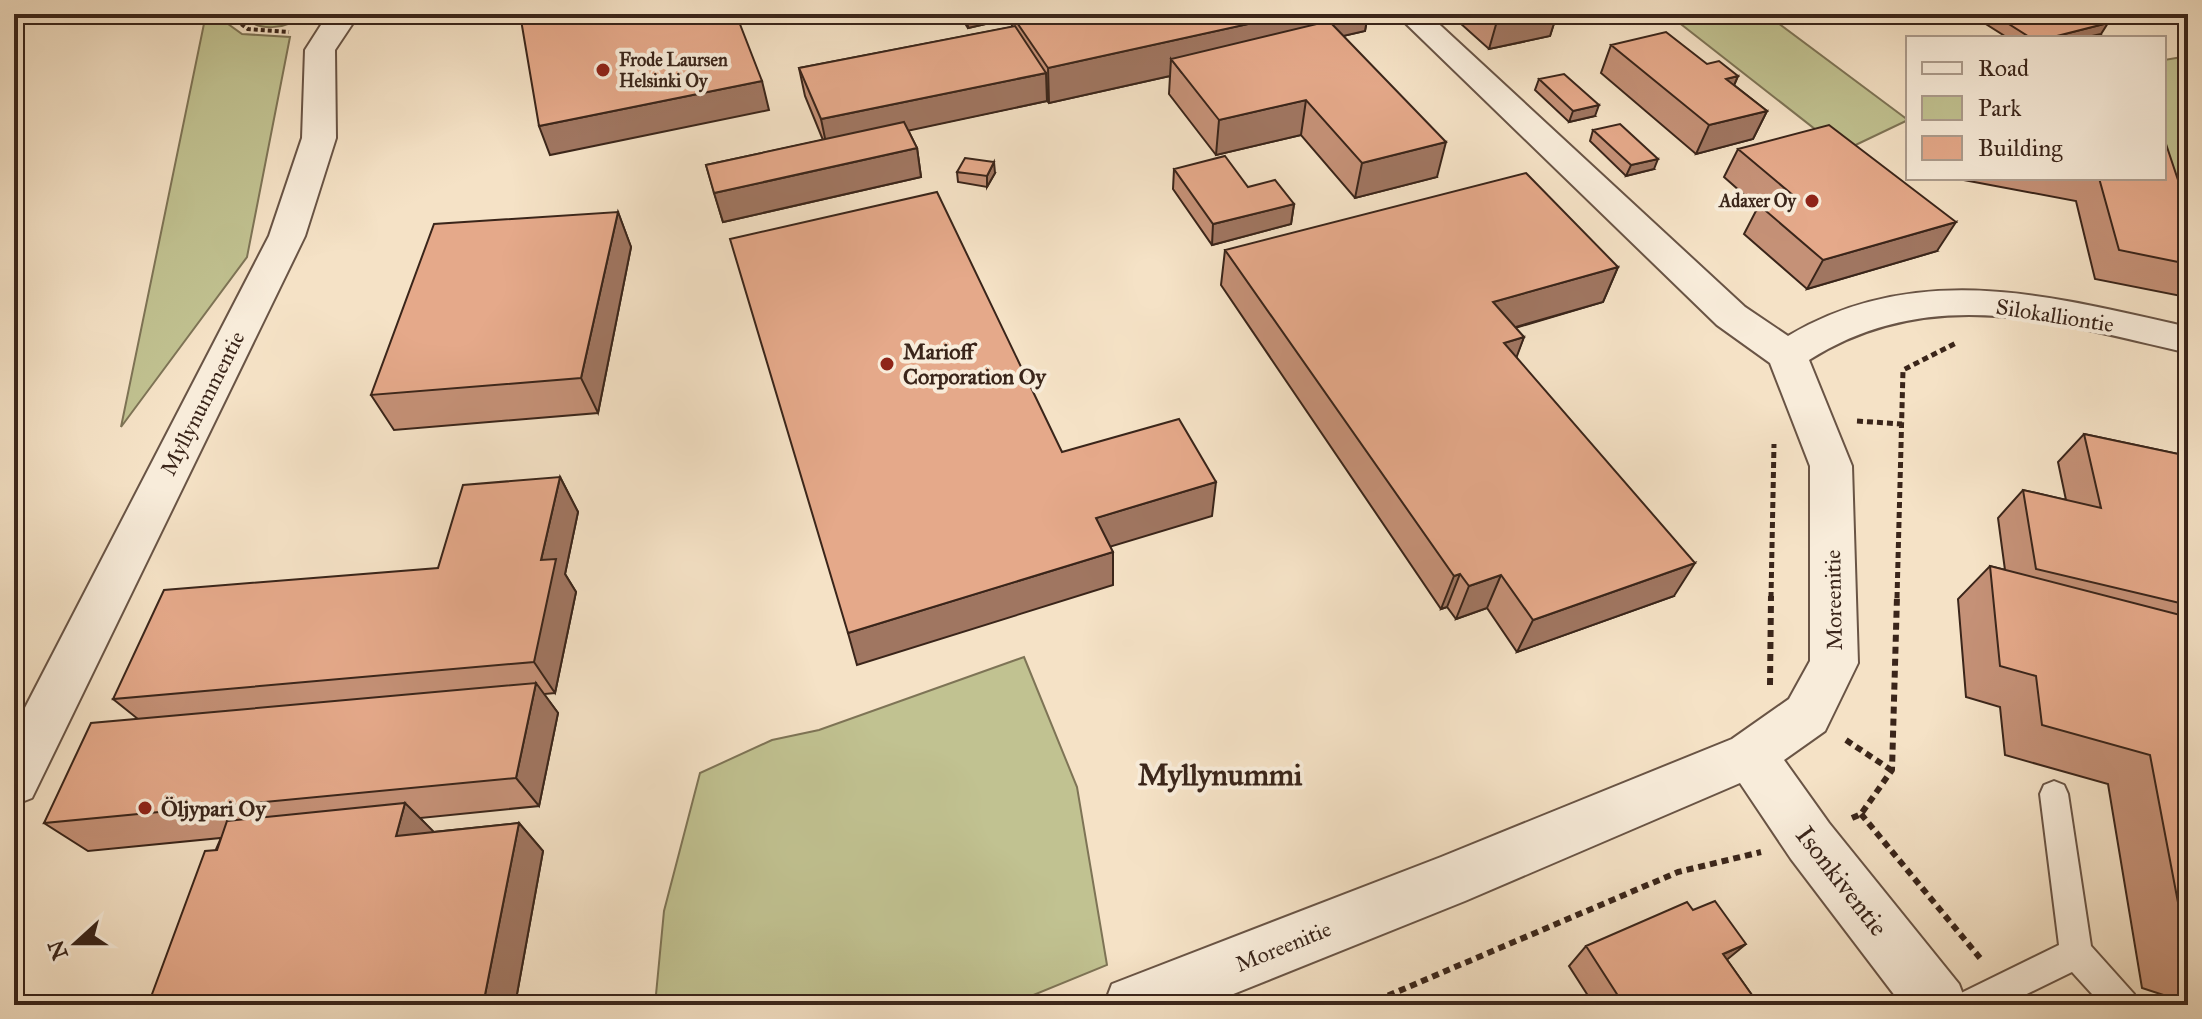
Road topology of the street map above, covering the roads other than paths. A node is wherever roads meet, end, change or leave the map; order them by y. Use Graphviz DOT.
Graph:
graph roads {
  1 [pos="1411,14"];
  2 [pos="337,22"];
  3 [pos="2188,340"];
  4 [pos="1787,355"];
  5 [pos="1750,755"];
  6 [pos="14,781"];
  7 [pos="2054,794"];
  8 [pos="2076,953"];
  9 [pos="1133,1005"];
  10 [pos="1938,1005"];
  11 [pos="1970,1005"];
  12 [pos="2123,1005"];
  1 -- 4 [label="street"];
  2 -- 6 [label="street, Myllynummentie"];
  3 -- 4 [label="street, Silokalliontie"];
  4 -- 5 [label="street, Moreenitie"];
  5 -- 9 [label="street, Moreenitie"];
  5 -- 10 [label="street, Isonkiventie"];
  7 -- 8 [label="lane"];
  8 -- 11 [label="lane"];
  8 -- 12 [label="lane"];
}
